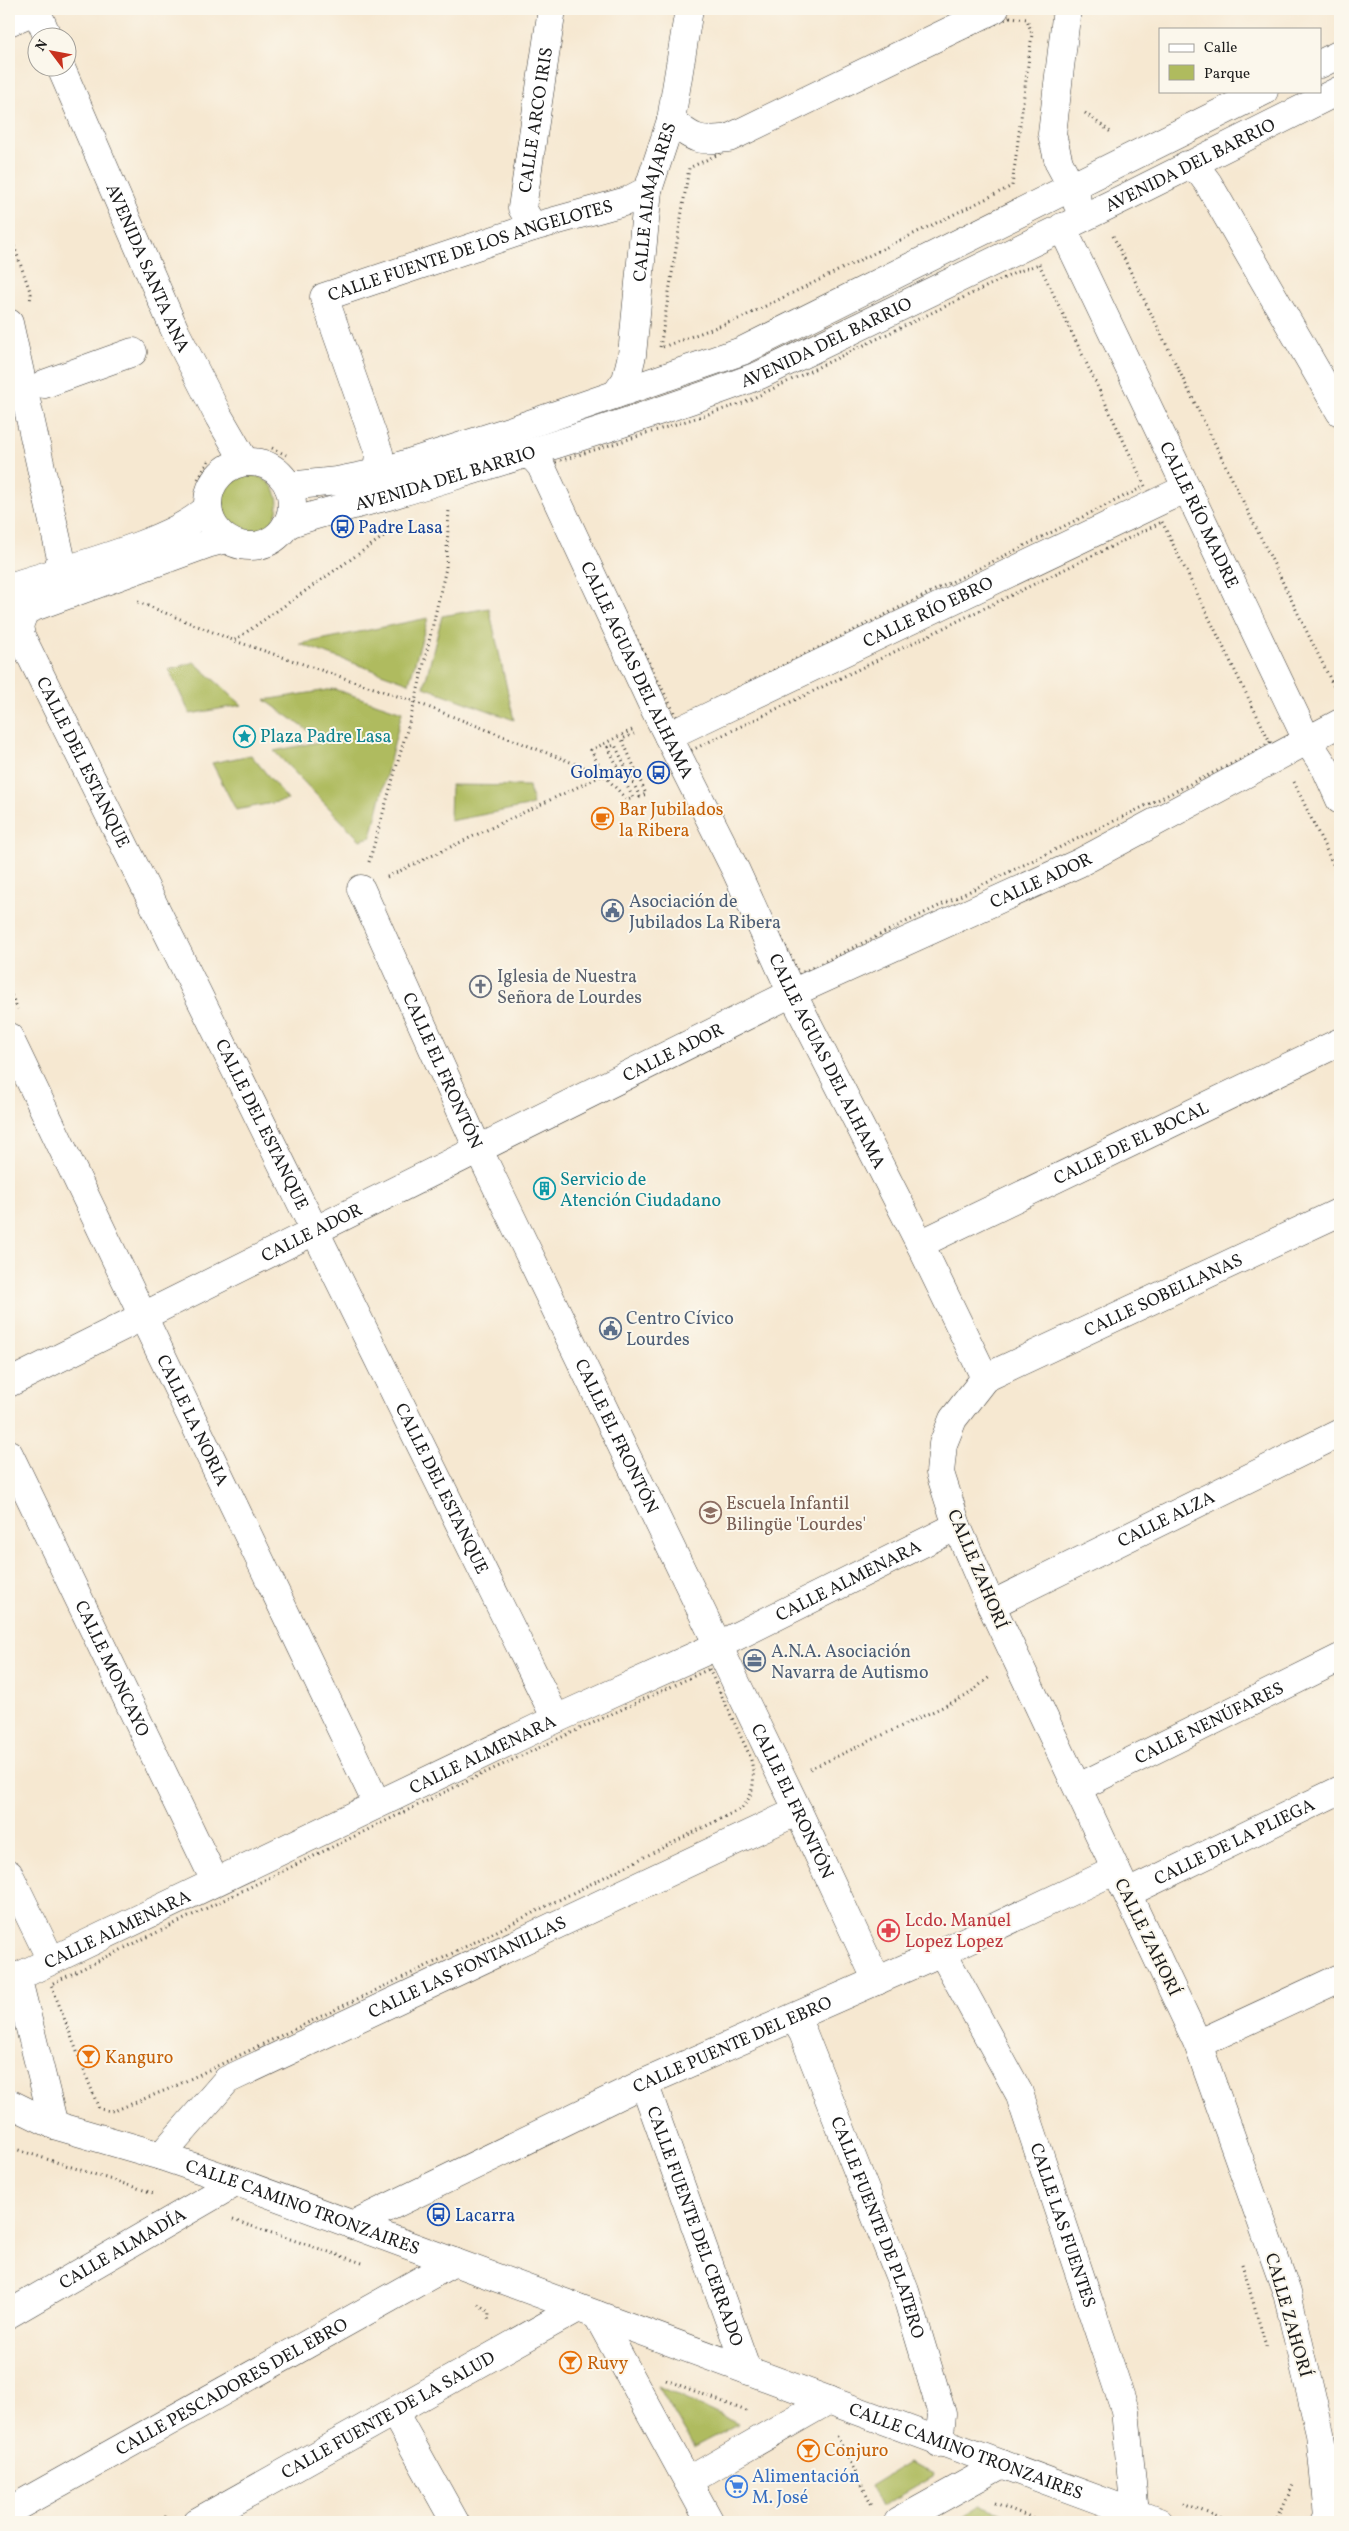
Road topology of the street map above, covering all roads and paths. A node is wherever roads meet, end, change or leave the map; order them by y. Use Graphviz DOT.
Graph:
graph roads {
  1 [pos="552,9"];
  2 [pos="689,9"];
  3 [pos="995,9"];
  4 [pos="1067,9"];
  5 [pos="36,10"];
  6 [pos="9,22"];
  7 [pos="44,28"];
  8 [pos="1340,54"];
  9 [pos="1322,63"];
  10 [pos="65,78"];
  11 [pos="1340,90"];
  12 [pos="1262,92"];
  13 [pos="671,120"];
  14 [pos="1187,165"];
  15 [pos="648,190"];
  16 [pos="1060,192"];
  17 [pos="533,227"];
  18 [pos="1059,229"];
  19 [pos="1112,235"];
  20 [pos="9,323"];
  21 [pos="680,340"];
  22 [pos="132,352"];
  23 [pos="44,384"];
  24 [pos="616,394"];
  25 [pos="1340,412"];
  26 [pos="264,444"];
  27 [pos="522,453"];
  28 [pos="288,456"];
  29 [pos="245,462"];
  30 [pos="553,463"];
  31 [pos="377,472"];
  32 [pos="288,486"];
  33 [pos="1187,488"];
  34 [pos="449,506"];
  35 [pos="208,507"];
  36 [pos="404,522"];
  37 [pos="1162,522"];
  38 [pos="286,525"];
  39 [pos="226,539"];
  40 [pos="57,572"];
  41 [pos="9,587"];
  42 [pos="128,604"];
  43 [pos="17,613"];
  44 [pos="234,641"];
  45 [pos="1340,700"];
  46 [pos="415,702"];
  47 [pos="1340,724"];
  48 [pos="637,727"];
  49 [pos="639,731"];
  50 [pos="668,736"];
  51 [pos="1306,740"];
  52 [pos="604,775"];
  53 [pos="1294,782"];
  54 [pos="1340,800"];
  55 [pos="1340,879"];
  56 [pos="362,890"];
  57 [pos="792,993"];
  58 [pos="9,1037"];
  59 [pos="1340,1042"];
  60 [pos="477,1148"];
  61 [pos="1340,1212"];
  62 [pos="314,1229"];
  63 [pos="920,1244"];
  64 [pos="141,1316"];
  65 [pos="984,1378"];
  66 [pos="9,1383"];
  67 [pos="1340,1433"];
  68 [pos="9,1454"];
  69 [pos="957,1526"];
  70 [pos="991,1605"];
  71 [pos="717,1646"];
  72 [pos="1340,1658"];
  73 [pos="994,1674"];
  74 [pos="556,1719"];
  75 [pos="803,1772"];
  76 [pos="1079,1787"];
  77 [pos="1340,1790"];
  78 [pos="377,1804"];
  79 [pos="798,1811"];
  80 [pos="9,1874"];
  81 [pos="215,1881"];
  82 [pos="1122,1882"];
  83 [pos="942,1952"];
  84 [pos="51,1972"];
  85 [pos="1340,1978"];
  86 [pos="13,1979"];
  87 [pos="877,1980"];
  88 [pos="794,2018"];
  89 [pos="1198,2044"];
  90 [pos="644,2083"];
  91 [pos="12,2108"];
  92 [pos="54,2125"];
  93 [pos="9,2147"];
  94 [pos="161,2156"];
  95 [pos="237,2182"];
  96 [pos="157,2194"];
  97 [pos="226,2217"];
  98 [pos="352,2225"];
  99 [pos="454,2262"];
  100 [pos="1242,2263"];
  101 [pos="368,2265"];
  102 [pos="588,2312"];
  103 [pos="9,2314"];
  104 [pos="1270,2358"];
  105 [pos="748,2370"];
  106 [pos="659,2376"];
  107 [pos="829,2400"];
  108 [pos="394,2412"];
  109 [pos="753,2414"];
  110 [pos="843,2434"];
  111 [pos="939,2443"];
  112 [pos="1002,2464"];
  113 [pos="688,2481"];
  114 [pos="1294,2483"];
  115 [pos="990,2501"];
  116 [pos="1179,2502"];
  117 [pos="9,2511"];
  118 [pos="1147,2518"];
  119 [pos="207,2520"];
  120 [pos="455,2522"];
  121 [pos="710,2522"];
  122 [pos="860,2522"];
  123 [pos="898,2522"];
  124 [pos="1043,2522"];
  125 [pos="1230,2522"];
  126 [pos="1276,2522"];
  127 [pos="1326,2522"];
  1 -- 17 [label="street, CALLE ARCO IRIS"];
  2 -- 13 [label="street, CALLE ALMAJARES"];
  3 -- 13 [label="street"];
  4 -- 16 [label="street"];
  5 -- 6 [label="street"];
  5 -- 7 [label="street"];
  8 -- 9 [label="street"];
  10 -- 29 [label="street, AVENIDA SANTA ANA"];
  11 -- 14 [label="street, AVENIDA DEL BARRIO"];
  12 -- 16 [label="street, AVENIDA DEL BARRIO"];
  13 -- 15 [label="street, CALLE ALMAJARES"];
  14 -- 18 [label="street, AVENIDA DEL BARRIO"];
  14 -- 25 [label="street"];
  15 -- 17 [label="street, CALLE FUENTE DE LOS ANGELOTES"];
  15 -- 24 [label="street, CALLE ALMAJARES"];
  16 -- 18 [label="street"];
  16 -- 24 [label="street, AVENIDA DEL BARRIO"];
  17 -- 31 [label="street, CALLE FUENTE DE LOS ANGELOTES"];
  18 -- 27 [label="street, AVENIDA DEL BARRIO"];
  18 -- 33 [label="street, CALLE RÍO MADRE"];
  19 -- 45 [label="path"];
  20 -- 40 [label="street"];
  21 -- 21 [label="path"];
  22 -- 23 [label="street"];
  24 -- 31 [label="street, AVENIDA DEL BARRIO"];
  26 -- 28 [label="path"];
  27 -- 38 [label="street, AVENIDA DEL BARRIO"];
  27 -- 50 [label="street, CALLE AGUAS DEL ALHAMA"];
  29 -- 32 [label="street"];
  29 -- 35 [label="street"];
  30 -- 30 [label="path"];
  31 -- 32 [label="street, AVENIDA DEL BARRIO"];
  32 -- 38 [label="street"];
  33 -- 50 [label="street, CALLE RÍO EBRO"];
  33 -- 51 [label="street, CALLE RÍO MADRE"];
  34 -- 46 [label="path"];
  35 -- 39 [label="street"];
  35 -- 40 [label="street"];
  36 -- 44 [label="path"];
  37 -- 37 [label="path"];
  38 -- 39 [label="street"];
  39 -- 43 [label="street"];
  40 -- 41 [label="street"];
  42 -- 44 [label="path"];
  43 -- 62 [label="street, CALLE DEL ESTANQUE"];
  44 -- 46 [label="path"];
  46 -- 52 [label="path"];
  46 -- 56 [label="path"];
  47 -- 51 [label="street, CALLE ADOR"];
  48 -- 52 [label="path"];
  49 -- 52 [label="path"];
  50 -- 57 [label="street, CALLE AGUAS DEL ALHAMA"];
  51 -- 54 [label="street, CALLE RÍO MADRE"];
  51 -- 57 [label="street, CALLE ADOR"];
  52 -- 56 [label="path"];
  53 -- 55 [label="path"];
  56 -- 60 [label="street, CALLE EL FRONTÓN"];
  57 -- 60 [label="street, CALLE ADOR"];
  57 -- 63 [label="street, CALLE AGUAS DEL ALHAMA"];
  58 -- 64 [label="street, CALLE LA NORIA"];
  59 -- 63 [label="street, CALLE DE EL BOCAL"];
  60 -- 62 [label="street, CALLE ADOR"];
  60 -- 71 [label="street, CALLE EL FRONTÓN"];
  61 -- 65 [label="street, CALLE SOBELLANAS"];
  62 -- 64 [label="street, CALLE ADOR"];
  62 -- 74 [label="street, CALLE DEL ESTANQUE"];
  63 -- 65 [label="street, CALLE AGUAS DEL ALHAMA"];
  64 -- 66 [label="street, CALLE ADOR"];
  64 -- 78 [label="street, CALLE LA NORIA"];
  65 -- 69 [label="street, CALLE ZAHORÍ"];
  67 -- 70 [label="street, CALLE ALZA"];
  68 -- 81 [label="street, CALLE MONCAYO"];
  69 -- 70 [label="street, CALLE ZAHORÍ"];
  69 -- 71 [label="street, CALLE ALMENARA"];
  70 -- 76 [label="street, CALLE ZAHORÍ"];
  71 -- 74 [label="street, CALLE ALMENARA"];
  71 -- 79 [label="street, CALLE EL FRONTÓN"];
  72 -- 76 [label="street, CALLE NENÚFARES"];
  73 -- 75 [label="path"];
  74 -- 78 [label="street, CALLE ALMENARA"];
  76 -- 82 [label="street, CALLE ZAHORÍ"];
  77 -- 82 [label="street, CALLE DE LA PLIEGA"];
  78 -- 81 [label="street, CALLE ALMENARA"];
  79 -- 87 [label="street, CALLE EL FRONTÓN"];
  79 -- 94 [label="street, CALLE LAS FONTANILLAS"];
  80 -- 84 [label="street"];
  81 -- 84 [label="street, CALLE ALMENARA"];
  82 -- 83 [label="street, CALLE PUENTE DEL EBRO"];
  82 -- 89 [label="street, CALLE ZAHORÍ"];
  83 -- 87 [label="street, CALLE PUENTE DEL EBRO"];
  83 -- 118 [label="street, CALLE LAS FUENTES"];
  84 -- 84 [label="path"];
  84 -- 86 [label="street, CALLE ALMENARA"];
  85 -- 89 [label="street"];
  86 -- 92 [label="street"];
  87 -- 88 [label="street, CALLE PUENTE DEL EBRO"];
  88 -- 90 [label="street, CALLE PUENTE DEL EBRO"];
  88 -- 111 [label="street, CALLE FUENTE DE PLATERO"];
  89 -- 127 [label="street, CALLE ZAHORÍ"];
  90 -- 98 [label="street, CALLE PUENTE DEL EBRO"];
  90 -- 105 [label="street, CALLE FUENTE DEL CERRADO"];
  91 -- 92 [label="street, CALLE CAMINO TRONZAIRES"];
  92 -- 94 [label="street, CALLE CAMINO TRONZAIRES"];
  93 -- 96 [label="path"];
  94 -- 95 [label="street, CALLE CAMINO TRONZAIRES"];
  95 -- 98 [label="street, CALLE CAMINO TRONZAIRES"];
  95 -- 103 [label="street, CALLE ALMADÍA"];
  97 -- 101 [label="path"];
  98 -- 99 [label="street, CALLE CAMINO TRONZAIRES"];
  99 -- 102 [label="street, CALLE CAMINO TRONZAIRES"];
  99 -- 117 [label="street, CALLE PESCADORES DEL EBRO"];
  100 -- 104 [label="path"];
  102 -- 105 [label="street, CALLE CAMINO TRONZAIRES"];
  102 -- 108 [label="street, CALLE FUENTE DE LA SALUD"];
  102 -- 113 [label="street"];
  105 -- 107 [label="street, CALLE CAMINO TRONZAIRES"];
  106 -- 109 [label="path"];
  107 -- 111 [label="street, CALLE CAMINO TRONZAIRES"];
  107 -- 113 [label="street, CALLE CAMINO TRONZAIRES"];
  108 -- 119 [label="street, CALLE FUENTE DE LA SALUD"];
  108 -- 120 [label="street"];
  110 -- 122 [label="path"];
  111 -- 112 [label="street, CALLE CAMINO TRONZAIRES"];
  112 -- 118 [label="street, CALLE CAMINO TRONZAIRES"];
  112 -- 123 [label="street"];
  113 -- 121 [label="street"];
  114 -- 126 [label="path"];
  115 -- 124 [label="path"];
  116 -- 125 [label="path"];
}
